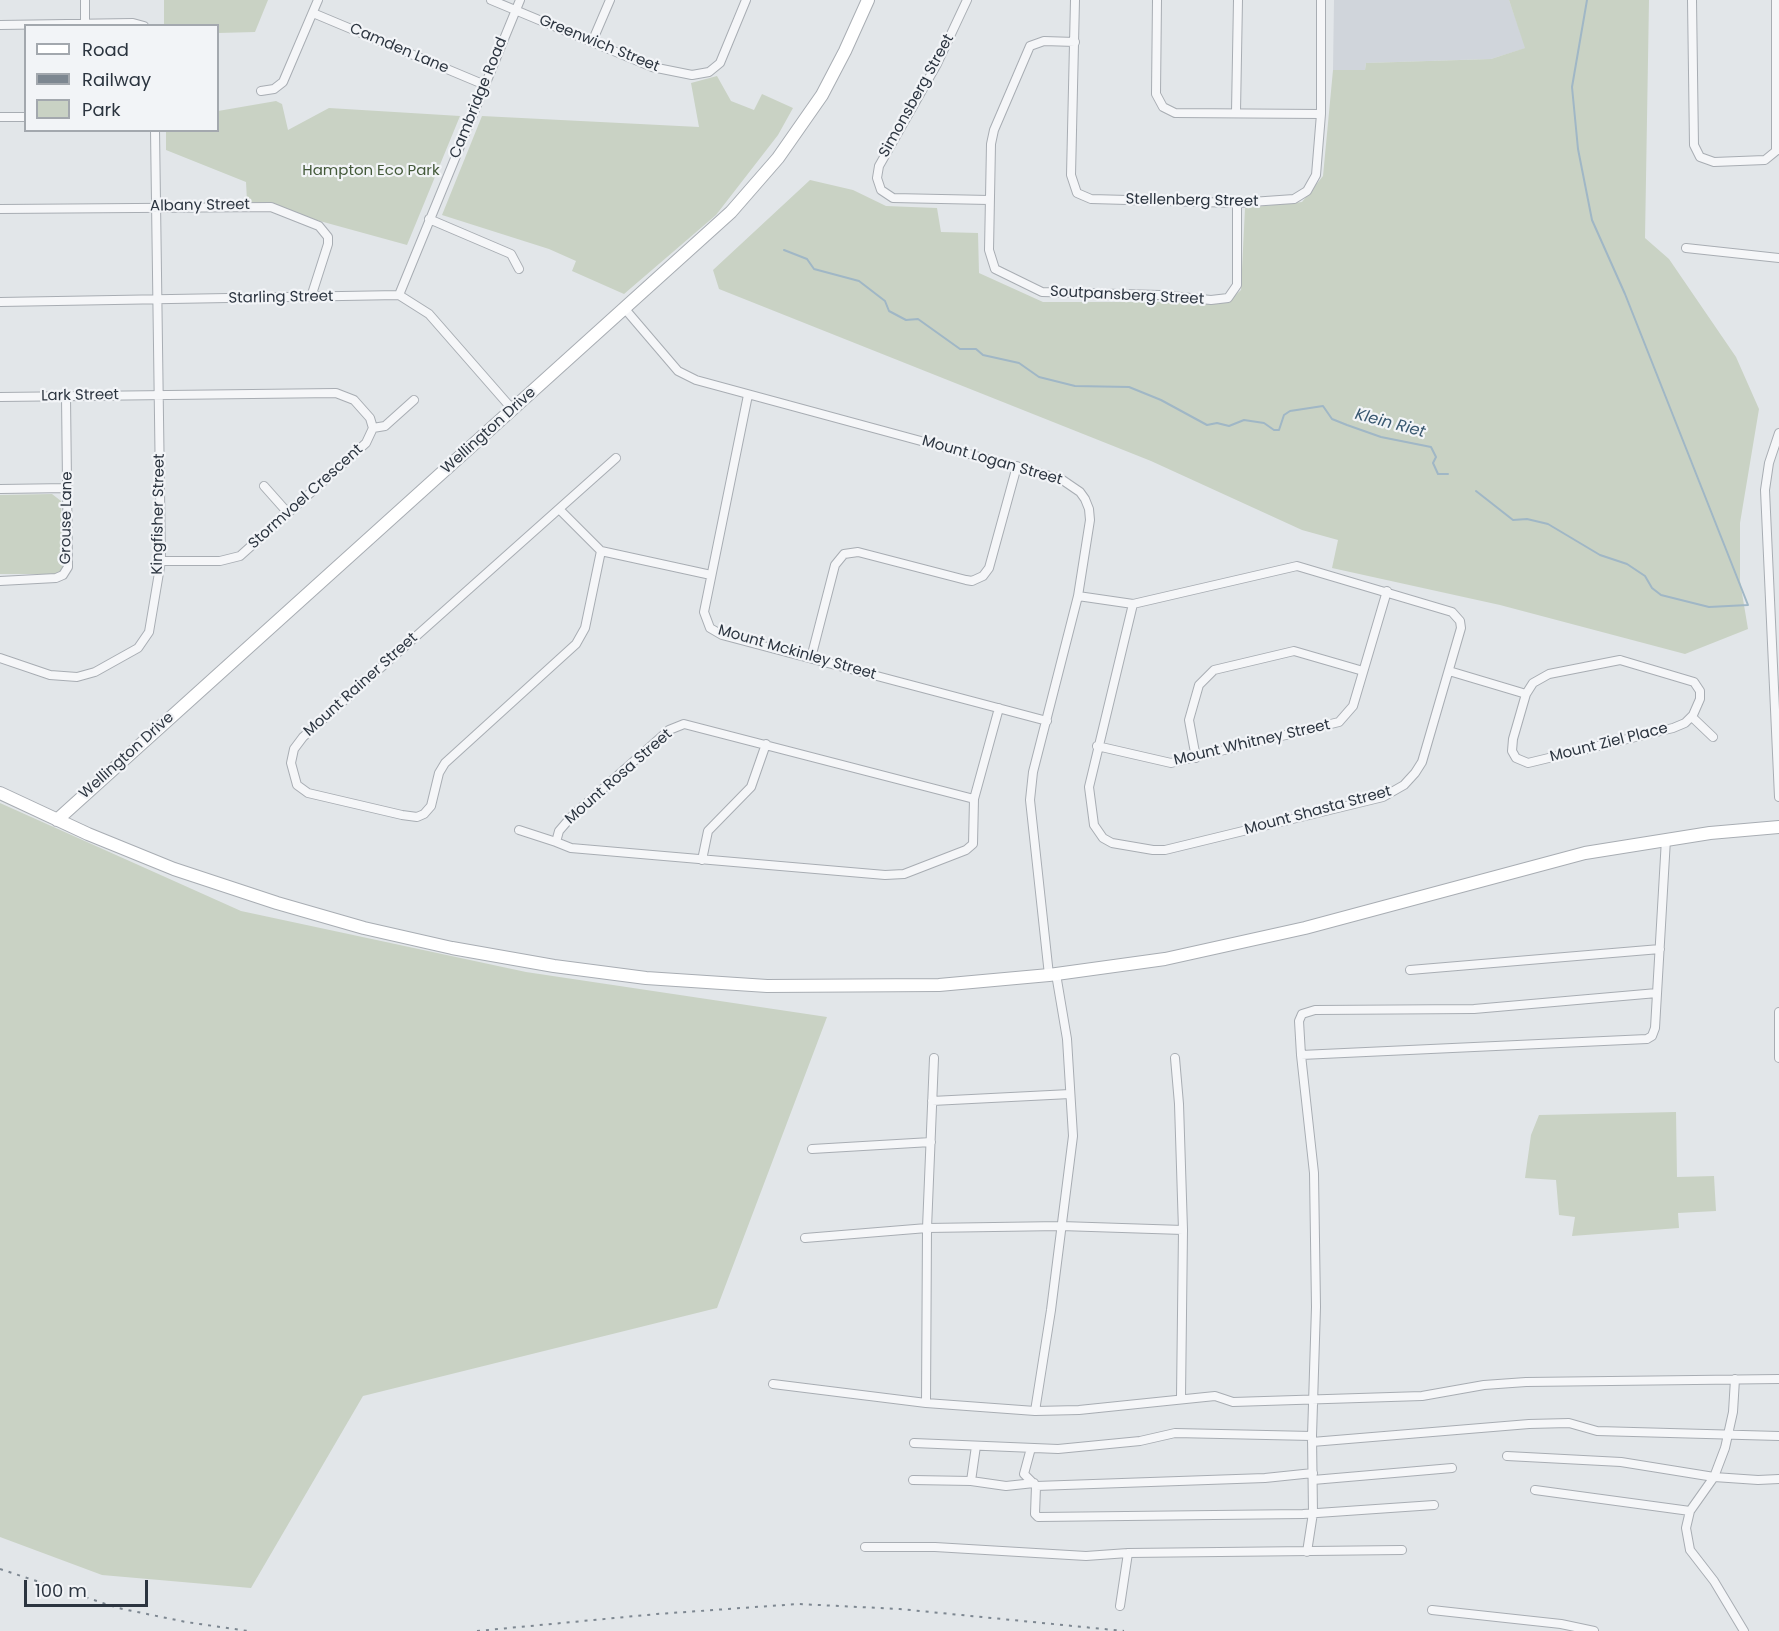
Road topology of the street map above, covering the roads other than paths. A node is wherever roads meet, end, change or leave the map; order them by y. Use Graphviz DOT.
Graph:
graph roads {
  1 [pos="85,0"];
  2 [pos="318,0"];
  3 [pos="491,0"];
  4 [pos="520,0"];
  5 [pos="610,0"];
  6 [pos="746,0"];
  7 [pos="868,0"];
  8 [pos="967,0"];
  9 [pos="1075,0"];
  10 [pos="1157,0"];
  11 [pos="1238,0"];
  12 [pos="1321,0"];
  13 [pos="1692,0"];
  14 [pos="1776,0"];
  15 [pos="515,10"];
  16 [pos="313,13"];
  17 [pos="86,24"];
  18 [pos="137,24"];
  19 [pos="0,25"];
  20 [pos="24,25"];
  21 [pos="592,42"];
  22 [pos="1075,42"];
  23 [pos="485,85"];
  24 [pos="261,92"];
  25 [pos="1236,112"];
  26 [pos="1321,114"];
  27 [pos="0,117"];
  28 [pos="24,117"];
  29 [pos="155,132"];
  30 [pos="989,200"];
  31 [pos="1237,203"];
  32 [pos="156,206"];
  33 [pos="0,209"];
  34 [pos="429,219"];
  35 [pos="1686,248"];
  36 [pos="1779,258"];
  37 [pos="519,269"];
  38 [pos="399,296"];
  39 [pos="310,297"];
  40 [pos="158,299"];
  41 [pos="0,302"];
  42 [pos="625,309"];
  43 [pos="159,395"];
  44 [pos="748,395"];
  45 [pos="66,397"];
  46 [pos="0,398"];
  47 [pos="414,400"];
  48 [pos="513,410"];
  49 [pos="373,428"];
  50 [pos="1779,434"];
  51 [pos="616,458"];
  52 [pos="1017,466"];
  53 [pos="264,486"];
  54 [pos="68,488"];
  55 [pos="0,489"];
  56 [pos="559,509"];
  57 [pos="288,513"];
  58 [pos="601,551"];
  59 [pos="161,561"];
  60 [pos="711,575"];
  61 [pos="0,581"];
  62 [pos="1387,591"];
  63 [pos="1078,596"];
  64 [pos="1133,604"];
  65 [pos="0,658"];
  66 [pos="811,658"];
  67 [pos="1363,671"];
  68 [pos="1449,671"];
  69 [pos="1526,694"];
  70 [pos="999,708"];
  71 [pos="1692,717"];
  72 [pos="1047,721"];
  73 [pos="1713,737"];
  74 [pos="766,744"];
  75 [pos="1097,746"];
  76 [pos="1196,758"];
  77 [pos="0,793"];
  78 [pos="1779,797"];
  79 [pos="974,799"];
  80 [pos="57,820"];
  81 [pos="1779,827"];
  82 [pos="519,830"];
  83 [pos="1666,839"];
  84 [pos="556,842"];
  85 [pos="702,860"];
  86 [pos="1660,949"];
  87 [pos="1410,970"];
  88 [pos="1052,975"];
  89 [pos="1657,993"];
  90 [pos="1779,1012"];
  91 [pos="1301,1055"];
  92 [pos="934,1058"];
  93 [pos="1174,1058"];
  94 [pos="1779,1058"];
  95 [pos="1070,1094"];
  96 [pos="933,1101"];
  97 [pos="931,1142"];
  98 [pos="812,1149"];
  99 [pos="1061,1226"];
  100 [pos="927,1228"];
  101 [pos="1183,1230"];
  102 [pos="805,1238"];
  103 [pos="1779,1378"];
  104 [pos="1735,1379"];
  105 [pos="773,1384"];
  106 [pos="1181,1397"];
  107 [pos="1315,1398"];
  108 [pos="926,1404"];
  109 [pos="1035,1411"];
  110 [pos="1730,1435"];
  111 [pos="1779,1436"];
  112 [pos="1312,1439"];
  113 [pos="914,1443"];
  114 [pos="976,1446"];
  115 [pos="1031,1448"];
  116 [pos="1507,1456"];
  117 [pos="1452,1468"];
  118 [pos="1313,1476"];
  119 [pos="1714,1477"];
  120 [pos="1779,1479"];
  121 [pos="913,1480"];
  122 [pos="971,1481"];
  123 [pos="1035,1484"];
  124 [pos="1535,1490"];
  125 [pos="1434,1505"];
  126 [pos="1690,1511"];
  127 [pos="1313,1513"];
  128 [pos="865,1547"];
  129 [pos="1402,1550"];
  130 [pos="1307,1552"];
  131 [pos="1128,1553"];
  132 [pos="1120,1606"];
  133 [pos="1432,1610"];
  134 [pos="1594,1631"];
  135 [pos="1744,1631"];
  1 -- 17 [label="street"];
  2 -- 16 [label="street"];
  3 -- 15 [label="street, Greenwich Street"];
  4 -- 15 [label="street, Cambridge Road"];
  5 -- 21 [label="street"];
  6 -- 21 [label="street, Greenwich Street"];
  7 -- 42 [label="main road, Wellington Drive"];
  8 -- 30 [label="street, Simonsberg Street"];
  9 -- 22 [label="street, Stellenberg Street"];
  10 -- 25 [label="street"];
  11 -- 25 [label="street"];
  12 -- 26 [label="street, Stellenberg Street"];
  13 -- 14 [label="street"];
  15 -- 21 [label="street, Greenwich Street"];
  15 -- 23 [label="street, Cambridge Road"];
  16 -- 23 [label="street, Camden Lane"];
  16 -- 24 [label="street"];
  17 -- 18 [label="street"];
  19 -- 20 [label="street"];
  22 -- 30 [label="street, Soutpansberg Street"];
  22 -- 31 [label="street, Stellenberg Street"];
  23 -- 34 [label="street, Cambridge Road"];
  25 -- 26 [label="street"];
  26 -- 31 [label="street, Stellenberg Street"];
  27 -- 28 [label="street"];
  29 -- 32 [label="street, Kingfisher Street"];
  30 -- 31 [label="street, Soutpansberg Street"];
  32 -- 33 [label="street, Albany Street"];
  32 -- 39 [label="street, Albany Street"];
  32 -- 40 [label="street, Kingfisher Street"];
  34 -- 37 [label="street"];
  34 -- 38 [label="street, Cambridge Road"];
  35 -- 36 [label="street"];
  38 -- 39 [label="street, Starling Street"];
  38 -- 48 [label="street"];
  39 -- 40 [label="street, Starling Street"];
  40 -- 41 [label="street, Starling Street"];
  40 -- 43 [label="street, Kingfisher Street"];
  42 -- 44 [label="street, Mount Logan Street"];
  42 -- 48 [label="main road, Wellington Drive"];
  43 -- 45 [label="street, Lark Street"];
  43 -- 49 [label="street, Stormvoel Crescent"];
  43 -- 59 [label="street, Kingfisher Street"];
  44 -- 52 [label="street, Mount Logan Street"];
  44 -- 60 [label="street, Mount Mckinley Street"];
  45 -- 46 [label="street, Lark Street"];
  45 -- 54 [label="street, Grouse Lane"];
  47 -- 49 [label="street, Stormvoel Crescent"];
  48 -- 80 [label="main road, Wellington Drive"];
  49 -- 57 [label="street, Stormvoel Crescent"];
  50 -- 78 [label="street"];
  51 -- 56 [label="street, Mount Rainer Street"];
  52 -- 63 [label="street, Mount Logan Street"];
  52 -- 66 [label="street"];
  53 -- 57 [label="street"];
  54 -- 55 [label="street"];
  54 -- 61 [label="street, Grouse Lane"];
  56 -- 58 [label="street"];
  56 -- 58 [label="street, Mount Rainer Street"];
  57 -- 59 [label="street, Stormvoel Crescent"];
  58 -- 60 [label="street"];
  59 -- 65 [label="street, Kingfisher Street"];
  60 -- 66 [label="street, Mount Mckinley Street"];
  62 -- 64 [label="street, Mount Shasta Street"];
  62 -- 67 [label="street, Mount Whitney Street"];
  62 -- 68 [label="street, Mount Shasta Street"];
  63 -- 64 [label="street, Mount Shasta Street"];
  63 -- 72 [label="street, Mount Logan Street"];
  64 -- 75 [label="street, Mount Shasta Street"];
  66 -- 70 [label="street, Mount Mckinley Street"];
  67 -- 76 [label="street, Mount Whitney Street"];
  67 -- 76 [label="street"];
  68 -- 69 [label="street"];
  68 -- 75 [label="street, Mount Shasta Street"];
  69 -- 71 [label="street"];
  69 -- 71 [label="street, Mount Ziel Place"];
  70 -- 72 [label="street, Mount Mckinley Street"];
  70 -- 79 [label="street, Mount Rosa Street"];
  71 -- 73 [label="street"];
  72 -- 88 [label="street, Mount Logan Street"];
  74 -- 79 [label="street, Mount Rosa Street"];
  74 -- 84 [label="street, Mount Rosa Street"];
  74 -- 85 [label="street"];
  75 -- 76 [label="street, Mount Whitney Street"];
  77 -- 80 [label="main road"];
  79 -- 85 [label="street, Mount Rosa Street"];
  80 -- 88 [label="main road"];
  81 -- 83 [label="main road"];
  82 -- 84 [label="street"];
  83 -- 86 [label="street"];
  83 -- 88 [label="main road"];
  84 -- 85 [label="street, Mount Rosa Street"];
  86 -- 87 [label="street"];
  86 -- 89 [label="street"];
  88 -- 95 [label="street, Mount Logan Street"];
  89 -- 91 [label="street"];
  89 -- 91 [label="street"];
  90 -- 94 [label="street"];
  91 -- 107 [label="street"];
  92 -- 96 [label="street"];
  93 -- 101 [label="street"];
  95 -- 96 [label="street"];
  95 -- 99 [label="street, Mount Logan Street"];
  96 -- 97 [label="street"];
  97 -- 98 [label="street"];
  97 -- 100 [label="street"];
  99 -- 100 [label="street"];
  99 -- 101 [label="street"];
  99 -- 109 [label="street, Mount Logan Street"];
  100 -- 102 [label="street"];
  100 -- 108 [label="street"];
  101 -- 106 [label="street"];
  103 -- 104 [label="street"];
  104 -- 107 [label="street"];
  104 -- 110 [label="street"];
  105 -- 108 [label="street"];
  106 -- 107 [label="street"];
  106 -- 109 [label="street"];
  107 -- 112 [label="street"];
  108 -- 109 [label="street"];
  110 -- 111 [label="street"];
  110 -- 112 [label="street"];
  110 -- 119 [label="street"];
  112 -- 115 [label="street"];
  112 -- 118 [label="street"];
  113 -- 114 [label="street"];
  114 -- 115 [label="street"];
  114 -- 122 [label="street"];
  115 -- 123 [label="street"];
  116 -- 119 [label="street"];
  117 -- 118 [label="street"];
  118 -- 123 [label="street"];
  118 -- 127 [label="street"];
  119 -- 120 [label="street"];
  119 -- 126 [label="street"];
  121 -- 122 [label="street"];
  122 -- 123 [label="street"];
  123 -- 127 [label="street"];
  124 -- 126 [label="street"];
  125 -- 127 [label="street"];
  126 -- 135 [label="street"];
  127 -- 130 [label="street"];
  128 -- 131 [label="street"];
  129 -- 130 [label="street"];
  130 -- 131 [label="street"];
  131 -- 132 [label="street"];
  133 -- 134 [label="street"];
}
